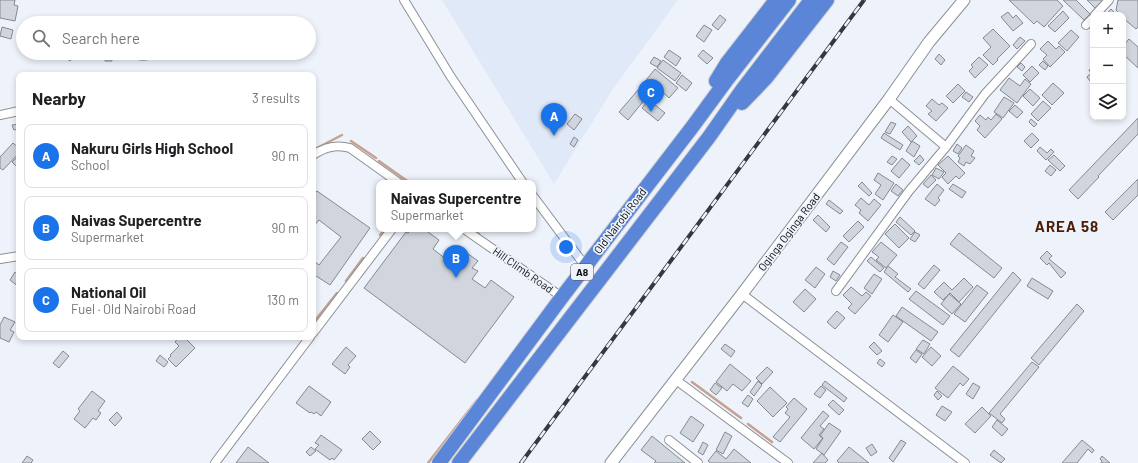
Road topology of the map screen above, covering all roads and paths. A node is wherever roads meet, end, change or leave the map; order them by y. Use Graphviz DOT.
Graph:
graph roads {
  1 [pos="404,0"];
  2 [pos="776,0"];
  3 [pos="789,0"];
  4 [pos="811,0"];
  5 [pos="827,0"];
  6 [pos="964,0"];
  7 [pos="1109,0"];
  8 [pos="1098,12"];
  9 [pos="1090,21"];
  10 [pos="1086,25"];
  11 [pos="1031,44"];
  12 [pos="889,99"];
  13 [pos="16,112"];
  14 [pos="0,115"];
  15 [pos="693,126"];
  16 [pos="709,137"];
  17 [pos="946,147"];
  18 [pos="316,153"];
  19 [pos="395,180"];
  20 [pos="521,180"];
  21 [pos="536,200"];
  22 [pos="390,232"];
  23 [pos="468,232"];
  24 [pos="16,256"];
  25 [pos="0,259"];
  26 [pos="586,267"];
  27 [pos="836,291"];
  28 [pos="742,294"];
  29 [pos="562,297"];
  30 [pos="316,330"];
  31 [pos="308,340"];
  32 [pos="676,380"];
  33 [pos="669,440"];
  34 [pos="963,462"];
  35 [pos="215,463"];
  36 [pos="439,463"];
  37 [pos="459,463"];
  38 [pos="611,463"];
  39 [pos="698,463"];
  40 [pos="788,463"];
  1 -- 20 [label="street"];
  2 -- 15 [label="highway"];
  3 -- 15 [label="highway, Old Nairobi Road / A8"];
  4 -- 16 [label="highway, Old Nairobi Road / A8"];
  5 -- 16 [label="highway"];
  6 -- 12 [label="street, Oginga Oginga Road"];
  7 -- 8 [label="street"];
  9 -- 10 [label="street"];
  11 -- 17 [label="street"];
  12 -- 17 [label="street"];
  12 -- 28 [label="street, Oginga Oginga Road"];
  13 -- 14 [label="street"];
  15 -- 26 [label="highway, Old Nairobi Road / A8"];
  16 -- 37 [label="highway, Old Nairobi Road / A8"];
  17 -- 27 [label="street"];
  18 -- 19 [label="street"];
  21 -- 26 [label="street"];
  22 -- 30 [label="street"];
  23 -- 29 [label="street, Hill Climb Road"];
  24 -- 25 [label="street"];
  26 -- 29 [label="highway, Old Nairobi Road / A8"];
  28 -- 32 [label="street, Oginga Oginga Road"];
  28 -- 34 [label="street"];
  29 -- 36 [label="highway, Old Nairobi Road / A8"];
  31 -- 35 [label="street"];
  32 -- 38 [label="street, Oginga Oginga Road"];
  32 -- 40 [label="street"];
  33 -- 39 [label="street"];
}
